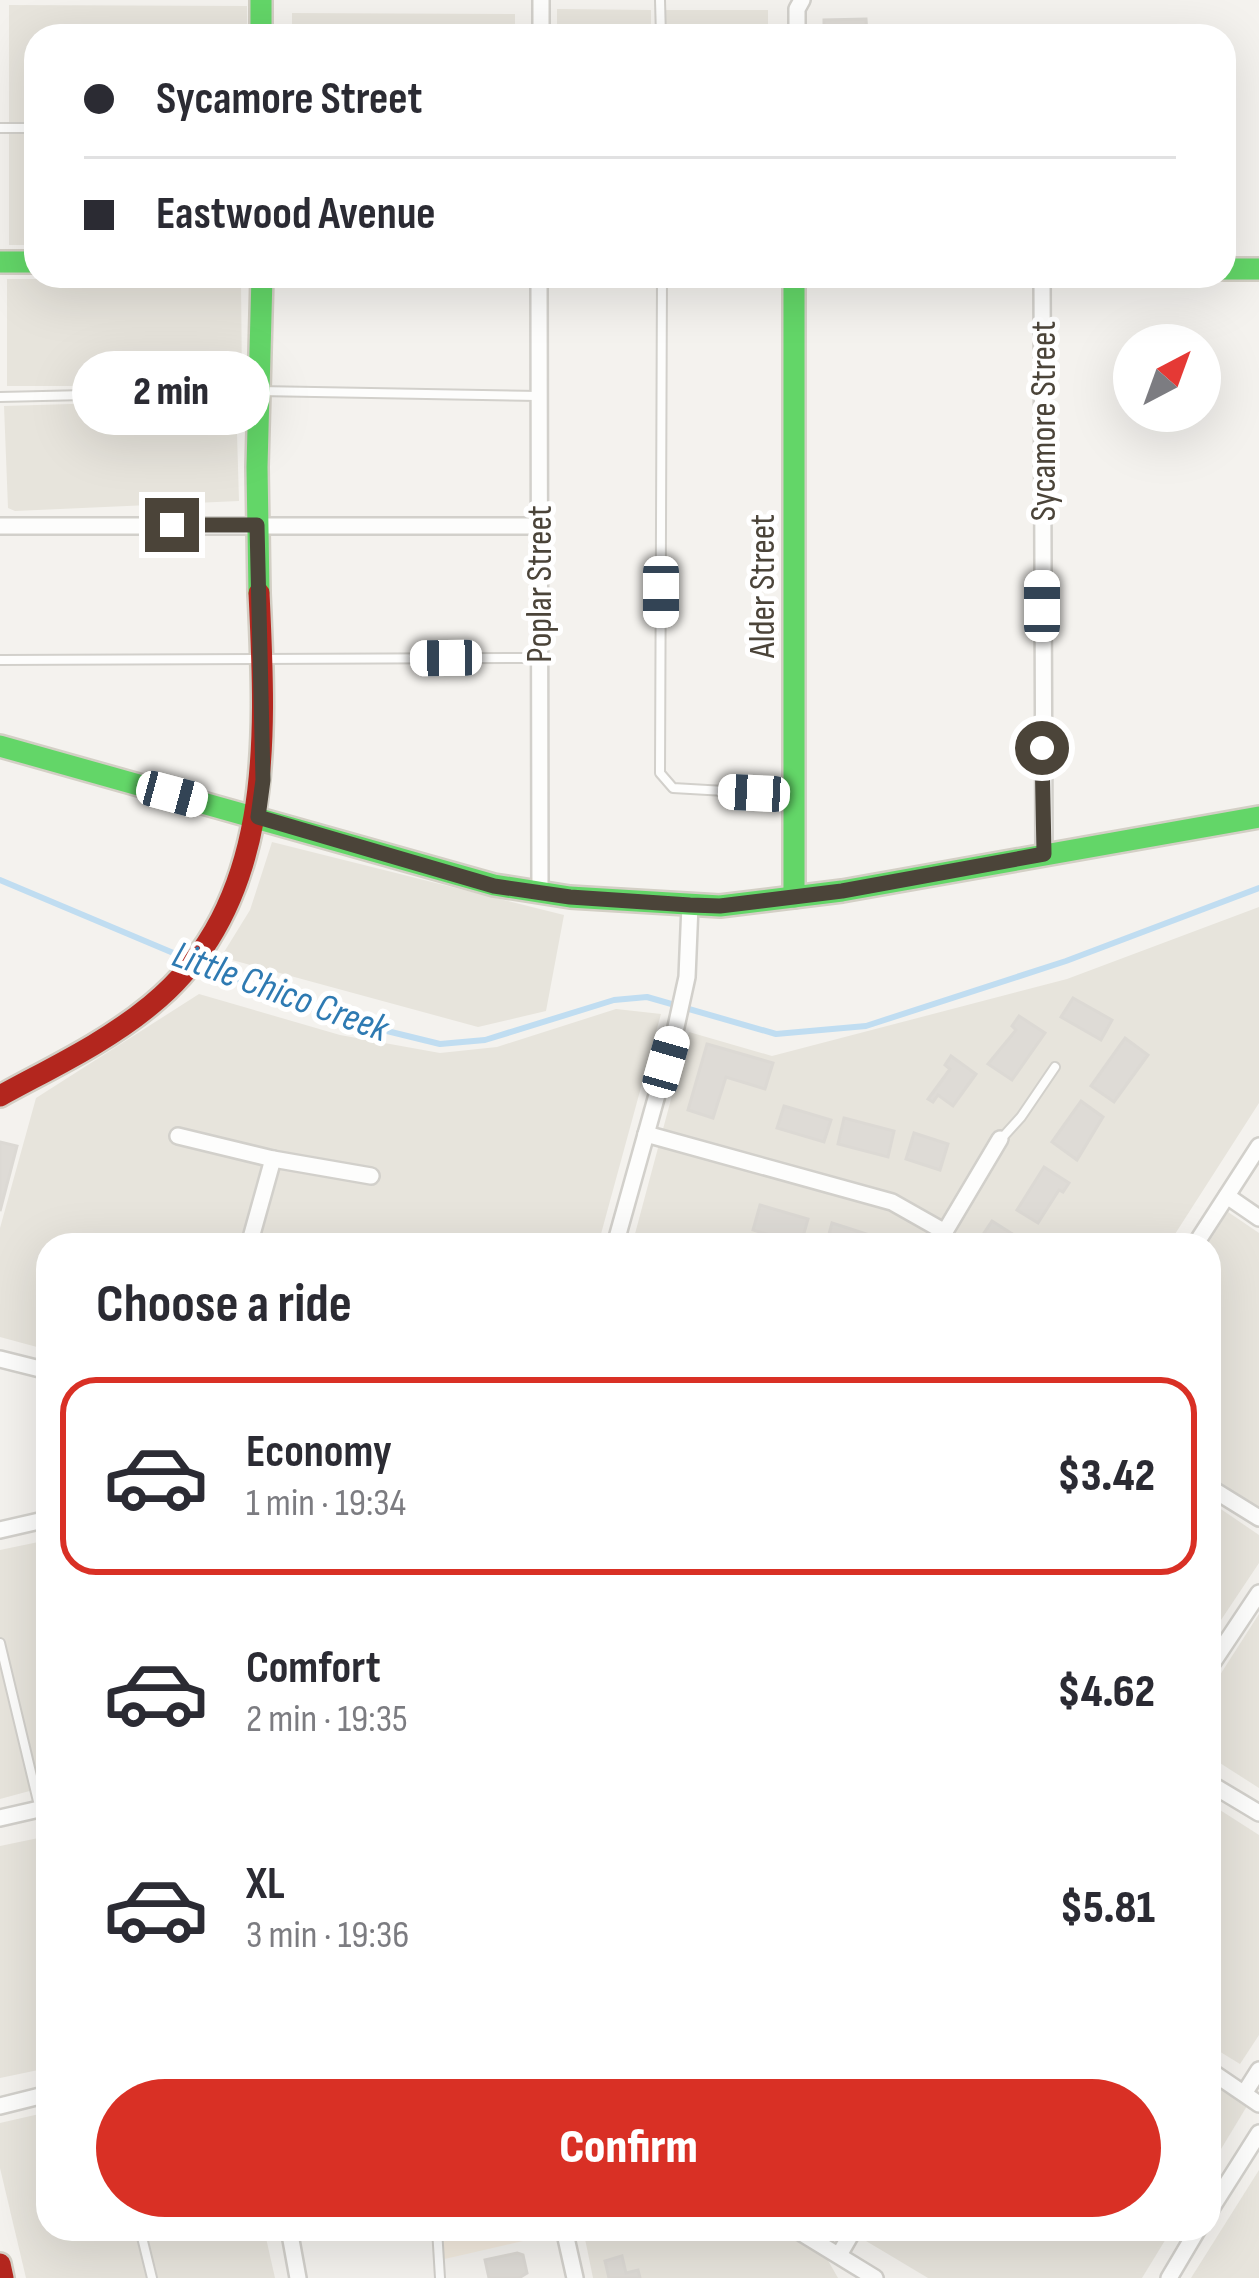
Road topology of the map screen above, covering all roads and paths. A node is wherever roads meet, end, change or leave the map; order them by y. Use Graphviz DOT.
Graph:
graph roads {
  1 [pos="262,288"];
  2 [pos="538,288"];
  3 [pos="662,288"];
  4 [pos="794,288"];
  5 [pos="1042,288"];
  6 [pos="260,391"];
  7 [pos="538,396"];
  8 [pos="0,397"];
  9 [pos="257,525"];
  10 [pos="0,526"];
  11 [pos="538,526"];
  12 [pos="538,658"];
  13 [pos="260,660"];
  14 [pos="0,661"];
  15 [pos="0,746"];
  16 [pos="794,795"];
  17 [pos="258,817"];
  18 [pos="1259,817"];
  19 [pos="1044,854"];
  20 [pos="540,893"];
  21 [pos="794,897"];
  22 [pos="690,905"];
  23 [pos="1055,1067"];
  24 [pos="0,1096"];
  25 [pos="646,1134"];
  26 [pos="178,1136"];
  27 [pos="1000,1139"];
  28 [pos="1259,1146"];
  29 [pos="273,1160"];
  30 [pos="371,1176"];
  31 [pos="1227,1196"];
  32 [pos="1259,1218"];
  33 [pos="252,1233"];
  34 [pos="618,1233"];
  35 [pos="934,1233"];
  36 [pos="944,1233"];
  37 [pos="1203,1233"];
  38 [pos="0,1359"];
  39 [pos="36,1368"];
  40 [pos="1221,1494"];
  41 [pos="1259,1518"];
  42 [pos="36,1522"];
  43 [pos="0,1531"];
  44 [pos="1259,1593"];
  45 [pos="0,1643"];
  46 [pos="1221,1650"];
  47 [pos="36,1778"];
  48 [pos="1221,1790"];
  49 [pos="36,1810"];
  50 [pos="1259,1813"];
  51 [pos="0,1819"];
  52 [pos="1259,2070"];
  53 [pos="1221,2078"];
  54 [pos="36,2097"];
  55 [pos="1252,2098"];
  56 [pos="0,2106"];
  57 [pos="1259,2133"];
  58 [pos="1221,2193"];
  59 [pos="143,2241"];
  60 [pos="291,2241"];
  61 [pos="438,2241"];
  62 [pos="567,2241"];
  63 [pos="816,2241"];
  64 [pos="847,2241"];
  65 [pos="1191,2241"];
  66 [pos="839,2254"];
  67 [pos="0,2264"];
  68 [pos="858,2272"];
  69 [pos="3,2278"];
  70 [pos="152,2278"];
  71 [pos="298,2278"];
  72 [pos="440,2278"];
  73 [pos="575,2278"];
  74 [pos="875,2278"];
  75 [pos="1169,2278"];
  1 -- 6 [label="street"];
  2 -- 7 [label="street, Poplar Street"];
  3 -- 16 [label="lane"];
  4 -- 16 [label="street, Alder Street"];
  5 -- 19 [label="street, Sycamore Street"];
  6 -- 7 [label="lane"];
  6 -- 8 [label="lane"];
  6 -- 9 [label="street"];
  7 -- 11 [label="street, Poplar Street"];
  9 -- 10 [label="street"];
  9 -- 11 [label="street"];
  9 -- 13 [label="street"];
  11 -- 12 [label="street, Poplar Street"];
  12 -- 13 [label="lane"];
  12 -- 20 [label="street, Poplar Street"];
  13 -- 14 [label="lane"];
  13 -- 17 [label="street"];
  15 -- 17 [label="street"];
  16 -- 21 [label="street, Alder Street"];
  17 -- 20 [label="street"];
  17 -- 24 [label="street"];
  18 -- 19 [label="street"];
  19 -- 21 [label="street"];
  20 -- 22 [label="street"];
  21 -- 22 [label="street"];
  22 -- 25 [label="street"];
  23 -- 27 [label="lane"];
  25 -- 34 [label="street"];
  25 -- 35 [label="street"];
  26 -- 29 [label="street"];
  27 -- 36 [label="street"];
  28 -- 31 [label="street"];
  29 -- 30 [label="street"];
  29 -- 33 [label="street"];
  31 -- 32 [label="street"];
  31 -- 37 [label="street"];
  38 -- 39 [label="street"];
  40 -- 41 [label="street"];
  42 -- 43 [label="street"];
  44 -- 46 [label="street"];
  45 -- 47 [label="lane"];
  48 -- 50 [label="street"];
  49 -- 51 [label="street"];
  52 -- 55 [label="street"];
  53 -- 55 [label="street"];
  54 -- 56 [label="street"];
  57 -- 58 [label="street"];
  59 -- 70 [label="lane"];
  60 -- 71 [label="street"];
  61 -- 72 [label="lane"];
  62 -- 73 [label="street"];
  63 -- 66 [label="street"];
  64 -- 66 [label="street"];
  65 -- 75 [label="street"];
  66 -- 68 [label="street"];
  67 -- 69 [label="street"];
  68 -- 74 [label="street"];
}
